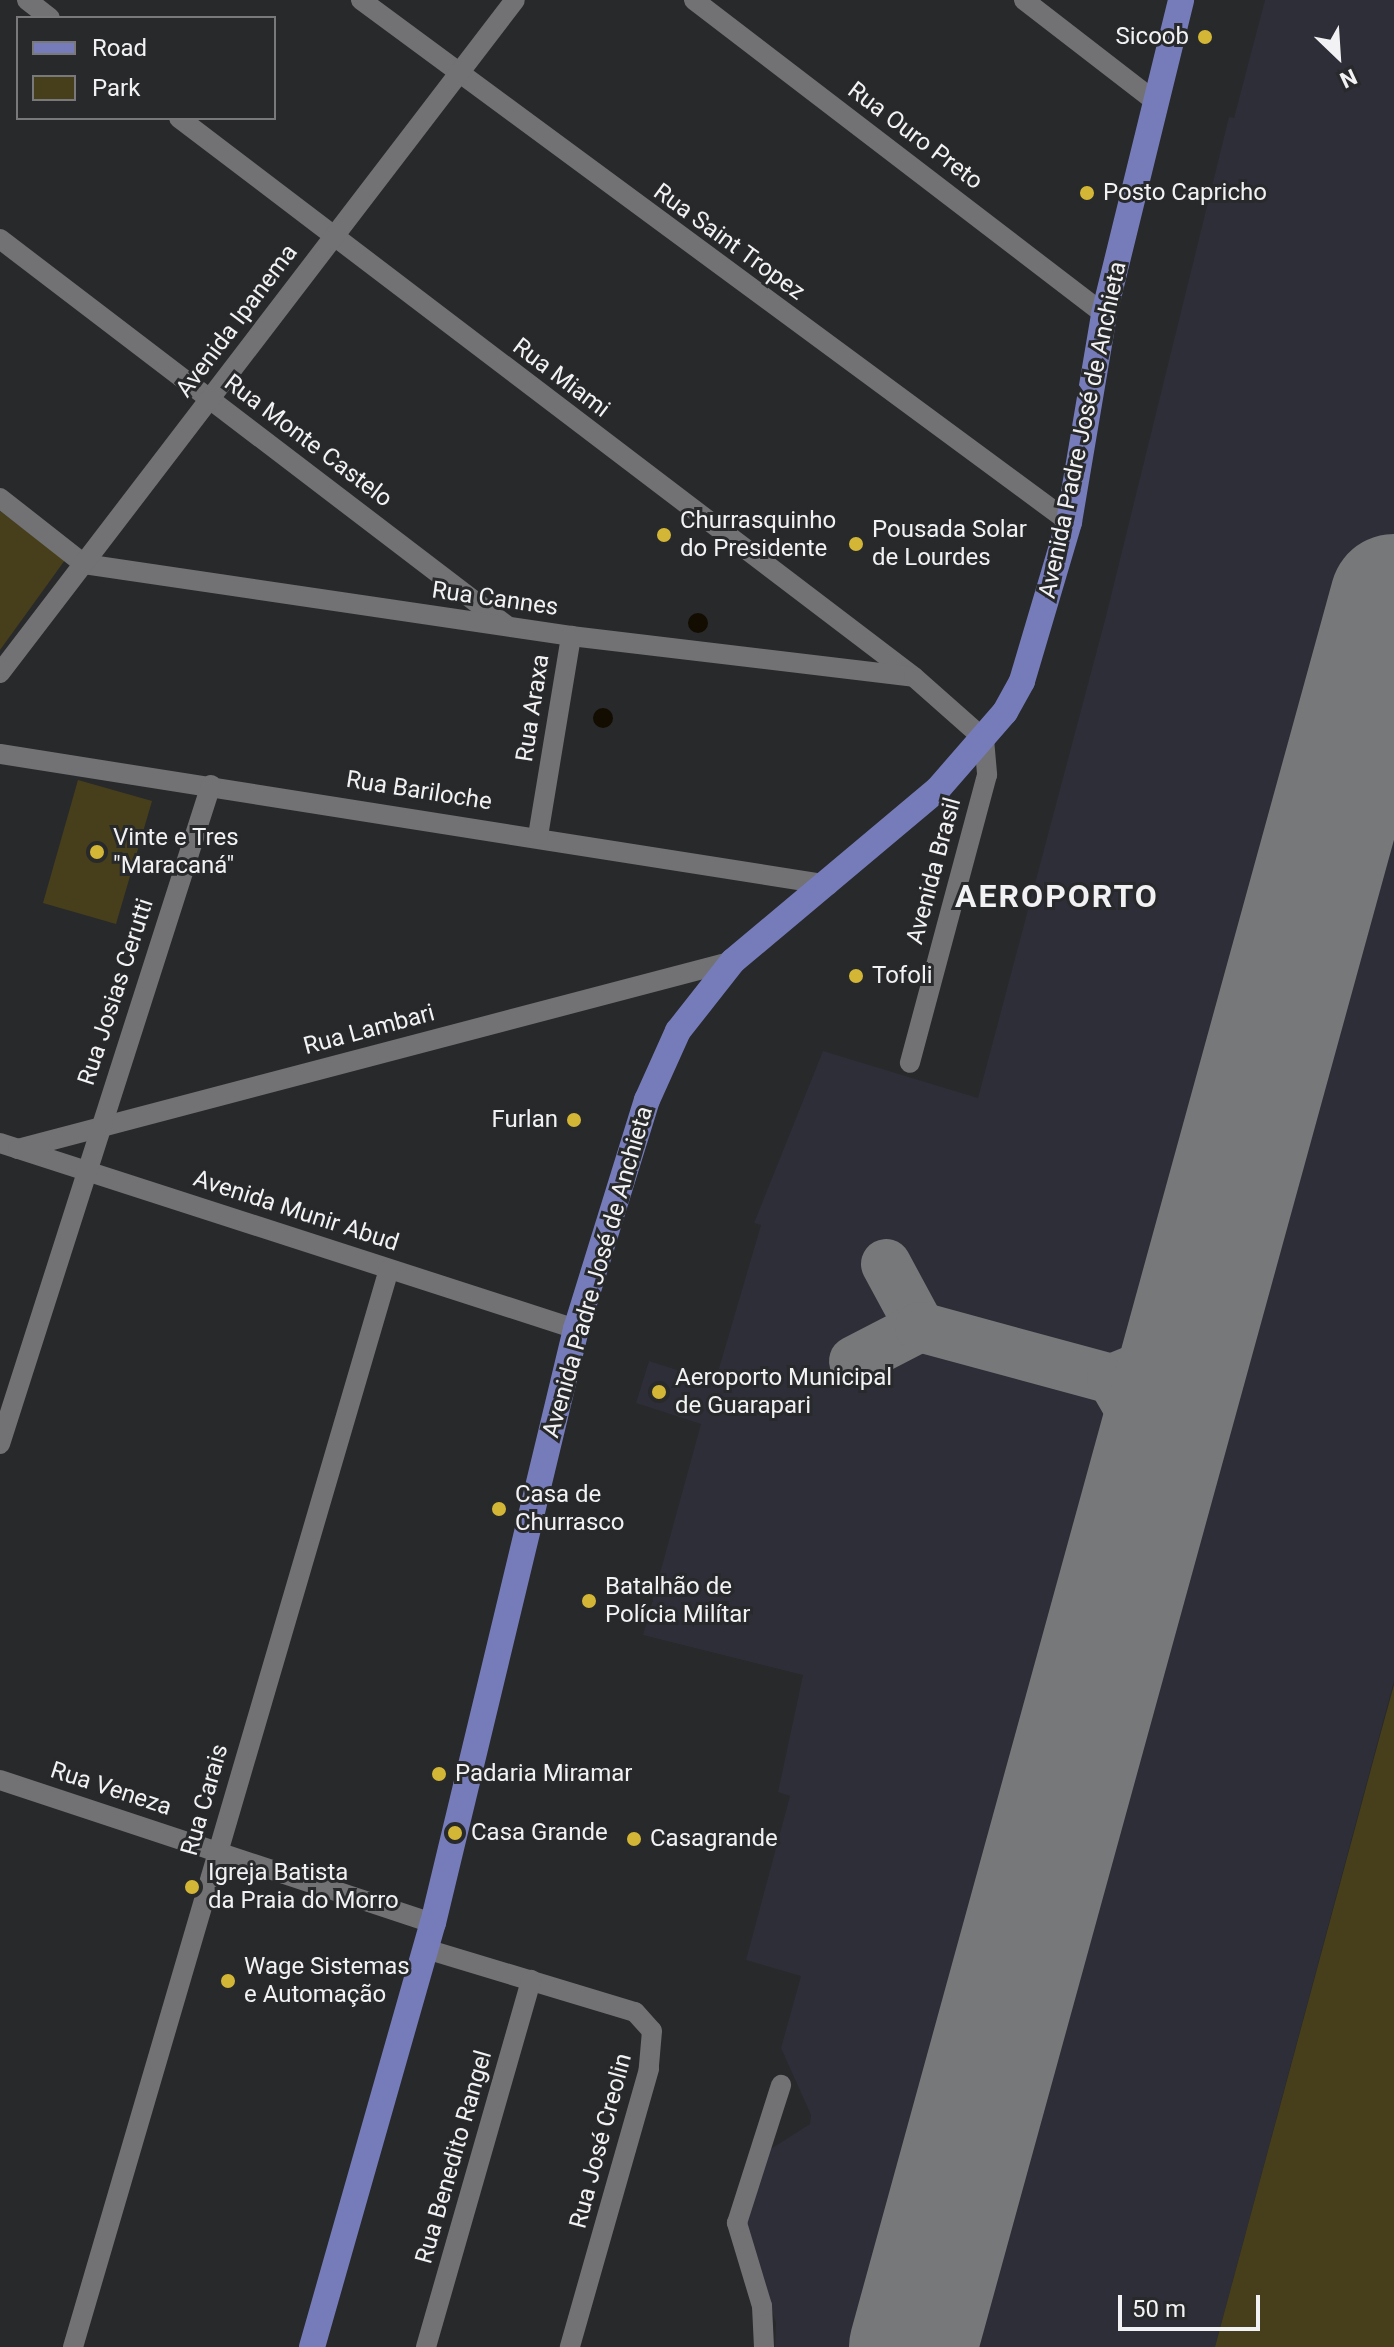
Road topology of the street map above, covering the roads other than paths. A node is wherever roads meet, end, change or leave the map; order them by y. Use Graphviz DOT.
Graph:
graph roads {
  1 [pos="27,0"];
  2 [pos="361,0"];
  3 [pos="515,0"];
  4 [pos="694,0"];
  5 [pos="1024,0"];
  6 [pos="1181,0"];
  7 [pos="47,16"];
  8 [pos="458,75"];
  9 [pos="1156,102"];
  10 [pos="182,120"];
  11 [pos="333,238"];
  12 [pos="0,239"];
  13 [pos="1104,314"];
  14 [pos="210,399"];
  15 [pos="0,498"];
  16 [pos="1069,522"];
  17 [pos="84,564"];
  18 [pos="509,627"];
  19 [pos="571,636"];
  20 [pos="0,673"];
  21 [pos="914,677"];
  22 [pos="984,739"];
  23 [pos="0,754"];
  24 [pos="211,785"];
  25 [pos="538,836"];
  26 [pos="829,885"];
  27 [pos="733,961"];
  28 [pos="910,1063"];
  29 [pos="99,1128"];
  30 [pos="9,1146"];
  31 [pos="85,1170"];
  32 [pos="389,1269"];
  33 [pos="576,1329"];
  34 [pos="0,1444"];
  35 [pos="0,1780"];
  36 [pos="217,1852"];
  37 [pos="433,1923"];
  38 [pos="426,1949"];
  39 [pos="531,1980"];
  40 [pos="781,2085"];
  41 [pos="73,2347"];
  42 [pos="312,2347"];
  43 [pos="426,2347"];
  44 [pos="570,2347"];
  45 [pos="764,2347"];
  1 -- 7 [label="street"];
  2 -- 8 [label="street, Rua Saint Tropez"];
  3 -- 8 [label="street, Avenida Ipanema"];
  4 -- 13 [label="street, Rua Ouro Preto"];
  5 -- 9 [label="street"];
  6 -- 9 [label="main road, Avenida Padre José de Anchieta"];
  8 -- 11 [label="street, Avenida Ipanema"];
  8 -- 16 [label="street, Rua Saint Tropez"];
  9 -- 13 [label="main road, Avenida Padre José de Anchieta"];
  10 -- 11 [label="street, Rua Miami"];
  11 -- 14 [label="street, Avenida Ipanema"];
  11 -- 21 [label="street, Rua Miami"];
  12 -- 14 [label="street, Rua Monte Castelo"];
  13 -- 16 [label="main road, Avenida Padre José de Anchieta"];
  14 -- 17 [label="street, Avenida Ipanema"];
  14 -- 18 [label="street, Rua Monte Castelo"];
  15 -- 17 [label="street, Rua Cannes"];
  16 -- 22 [label="main road, Avenida Padre José de Anchieta"];
  17 -- 18 [label="street, Rua Cannes"];
  17 -- 20 [label="street, Avenida Ipanema"];
  18 -- 19 [label="street, Rua Cannes"];
  19 -- 21 [label="street, Rua Cannes"];
  19 -- 25 [label="street, Rua Araxa"];
  21 -- 22 [label="street"];
  22 -- 26 [label="main road, Avenida Padre José de Anchieta"];
  22 -- 28 [label="street, Avenida Brasil"];
  23 -- 24 [label="street, Rua Bariloche"];
  24 -- 25 [label="street, Rua Bariloche"];
  24 -- 29 [label="street, Rua Josias Cerutti"];
  25 -- 26 [label="street, Rua Bariloche"];
  26 -- 27 [label="main road, Avenida Padre José de Anchieta"];
  27 -- 29 [label="street, Rua Lambari"];
  27 -- 33 [label="main road, Avenida Padre José de Anchieta"];
  29 -- 30 [label="street, Rua Lambari"];
  29 -- 31 [label="street, Rua Josias Cerutti"];
  30 -- 31 [label="street, Avenida Munir Abud"];
  31 -- 32 [label="street, Avenida Munir Abud"];
  31 -- 34 [label="street, Rua Josias Cerutti"];
  32 -- 33 [label="street, Avenida Munir Abud"];
  32 -- 36 [label="street, Rua Carais"];
  33 -- 37 [label="main road, Avenida Padre José de Anchieta"];
  35 -- 36 [label="street, Rua Veneza"];
  36 -- 37 [label="street, Rua Veneza"];
  36 -- 41 [label="street, Rua Carais"];
  37 -- 38 [label="main road, Avenida Padre José de Anchieta"];
  38 -- 39 [label="street, Rua José Creolin"];
  38 -- 42 [label="main road, Avenida Padre José de Anchieta"];
  39 -- 43 [label="street, Rua Benedito Rangel"];
  39 -- 44 [label="street, Rua José Creolin"];
  40 -- 45 [label="street"];
}
